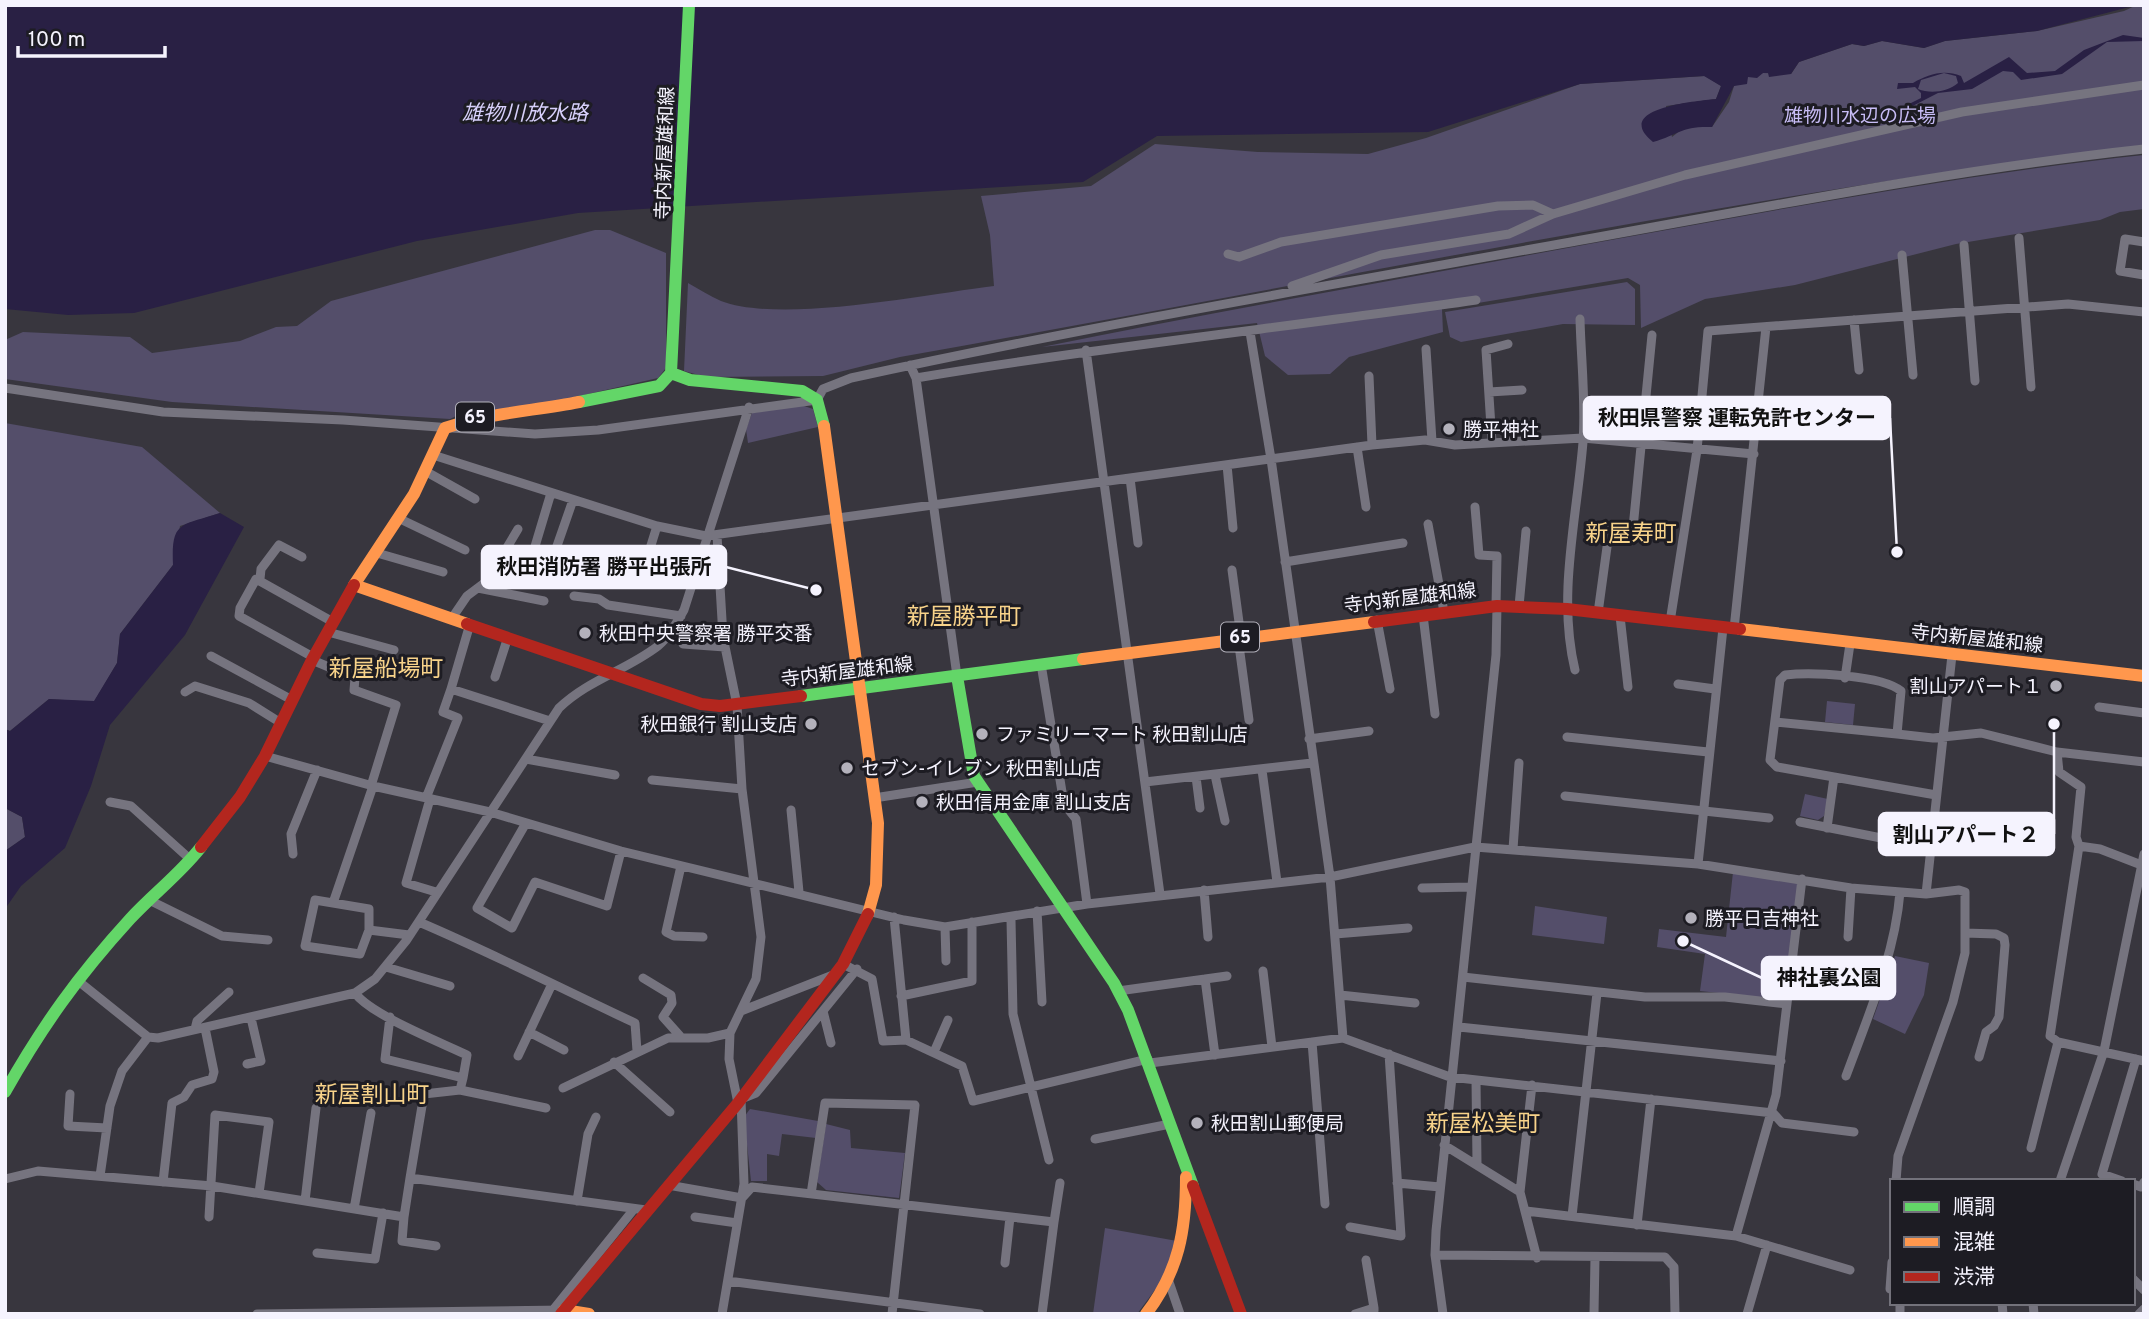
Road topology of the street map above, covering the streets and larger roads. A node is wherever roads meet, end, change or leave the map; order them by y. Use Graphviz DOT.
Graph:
graph roads {
  1 [pos="690,5"];
  2 [pos="2144,85"];
  3 [pos="2144,149"];
  4 [pos="1553,214"];
  5 [pos="2019,238"];
  6 [pos="2144,242"];
  7 [pos="1964,245"];
  8 [pos="1228,254"];
  9 [pos="1902,255"];
  10 [pos="2144,275"];
  11 [pos="1264,296"];
  12 [pos="1476,300"];
  13 [pos="2026,307"];
  14 [pos="1970,311"];
  15 [pos="2144,313"];
  16 [pos="1909,316"];
  17 [pos="1580,319"];
  18 [pos="1854,320"];
  19 [pos="1766,327"];
  20 [pos="1250,332"];
  21 [pos="1652,335"];
  22 [pos="1508,344"];
  23 [pos="1426,349"];
  24 [pos="1086,350"];
  25 [pos="910,365"];
  26 [pos="673,369"];
  27 [pos="1859,370"];
  28 [pos="1913,375"];
  29 [pos="1369,376"];
  30 [pos="916,378"];
  31 [pos="1975,381"];
  32 [pos="2031,387"];
  33 [pos="5,388"];
  34 [pos="1522,390"];
  35 [pos="1489,392"];
  36 [pos="817,400"];
  37 [pos="749,407"];
  38 [pos="445,428"];
  39 [pos="1583,438"];
  40 [pos="1432,441"];
  41 [pos="1492,443"];
  42 [pos="1372,444"];
  43 [pos="1642,444"];
  44 [pos="1357,447"];
  45 [pos="1697,450"];
  46 [pos="1754,454"];
  47 [pos="433,455"];
  48 [pos="1271,459"];
  49 [pos="1227,465"];
  50 [pos="425,471"];
  51 [pos="1130,478"];
  52 [pos="1103,483"];
  53 [pos="551,493"];
  54 [pos="475,499"];
  55 [pos="573,500"];
  56 [pos="934,507"];
  57 [pos="1366,507"];
  58 [pos="1475,507"];
  59 [pos="398,518"];
  60 [pos="836,519"];
  61 [pos="1428,524"];
  62 [pos="1610,525"];
  63 [pos="657,526"];
  64 [pos="1233,528"];
  65 [pos="1633,528"];
  66 [pos="518,529"];
  67 [pos="1526,531"];
  68 [pos="717,535"];
  69 [pos="706,536"];
  70 [pos="1138,543"];
  71 [pos="1403,543"];
  72 [pos="465,550"];
  73 [pos="377,552"];
  74 [pos="302,557"];
  75 [pos="1284,562"];
  76 [pos="530,563"];
  77 [pos="551,566"];
  78 [pos="1232,570"];
  79 [pos="443,572"];
  80 [pos="619,574"];
  81 [pos="260,579"];
  82 [pos="354,584"];
  83 [pos="478,588"];
  84 [pos="574,596"];
  85 [pos="544,601"];
  86 [pos="1497,606"];
  87 [pos="1519,606"];
  88 [pos="1567,609"];
  89 [pos="1444,612"];
  90 [pos="1598,613"];
  91 [pos="1423,615"];
  92 [pos="681,616"];
  93 [pos="1620,616"];
  94 [pos="452,618"];
  95 [pos="1377,620"];
  96 [pos="1670,622"];
  97 [pos="470,624"];
  98 [pos="330,627"];
  99 [pos="1728,628"];
  100 [pos="1293,630"];
  101 [pos="508,637"];
  102 [pos="1239,638"];
  103 [pos="1850,643"];
  104 [pos="683,644"];
  105 [pos="725,647"];
  106 [pos="394,650"];
  107 [pos="1127,652"];
  108 [pos="1952,655"];
  109 [pos="211,656"];
  110 [pos="312,659"];
  111 [pos="1041,664"];
  112 [pos="1575,670"];
  113 [pos="611,673"];
  114 [pos="957,676"];
  115 [pos="2144,676"];
  116 [pos="495,677"];
  117 [pos="1845,678"];
  118 [pos="1678,684"];
  119 [pos="1628,687"];
  120 [pos="451,688"];
  121 [pos="859,689"];
  122 [pos="1715,689"];
  123 [pos="1390,690"];
  124 [pos="185,692"];
  125 [pos="292,700"];
  126 [pos="737,705"];
  127 [pos="2099,707"];
  128 [pos="2144,713"];
  129 [pos="1435,714"];
  130 [pos="1250,720"];
  131 [pos="550,721"];
  132 [pos="1775,722"];
  133 [pos="281,723"];
  134 [pos="1369,731"];
  135 [pos="1896,734"];
  136 [pos="1945,735"];
  137 [pos="1567,737"];
  138 [pos="1309,739"];
  139 [pos="1708,752"];
  140 [pos="2057,752"];
  141 [pos="265,756"];
  142 [pos="526,758"];
  143 [pos="2144,762"];
  144 [pos="1312,763"];
  145 [pos="1519,763"];
  146 [pos="317,770"];
  147 [pos="1262,771"];
  148 [pos="615,775"];
  149 [pos="1215,775"];
  150 [pos="1196,777"];
  151 [pos="1834,777"];
  152 [pos="652,780"];
  153 [pos="978,782"];
  154 [pos="1145,782"];
  155 [pos="372,786"];
  156 [pos="742,789"];
  157 [pos="1936,795"];
  158 [pos="1564,796"];
  159 [pos="428,799"];
  160 [pos="874,799"];
  161 [pos="110,802"];
  162 [pos="1200,808"];
  163 [pos="1702,808"];
  164 [pos="791,810"];
  165 [pos="490,812"];
  166 [pos="1769,818"];
  167 [pos="1225,821"];
  168 [pos="1800,822"];
  169 [pos="526,823"];
  170 [pos="1827,828"];
  171 [pos="2078,846"];
  172 [pos="1475,847"];
  173 [pos="1931,848"];
  174 [pos="1513,849"];
  175 [pos="621,851"];
  176 [pos="293,854"];
  177 [pos="2144,854"];
  178 [pos="191,860"];
  179 [pos="1699,864"];
  180 [pos="681,866"];
  181 [pos="2143,866"];
  182 [pos="1331,877"];
  183 [pos="1802,879"];
  184 [pos="753,881"];
  185 [pos="1276,883"];
  186 [pos="1471,887"];
  187 [pos="1422,888"];
  188 [pos="1851,888"];
  189 [pos="1205,890"];
  190 [pos="436,892"];
  191 [pos="799,892"];
  192 [pos="1900,892"];
  193 [pos="1160,894"];
  194 [pos="1926,894"];
  195 [pos="151,901"];
  196 [pos="333,903"];
  197 [pos="1087,904"];
  198 [pos="1061,907"];
  199 [pos="870,911"];
  200 [pos="1037,911"];
  201 [pos="894,917"];
  202 [pos="1011,920"];
  203 [pos="419,922"];
  204 [pos="972,922"];
  205 [pos="945,927"];
  206 [pos="1408,928"];
  207 [pos="369,930"];
  208 [pos="1965,933"];
  209 [pos="1335,934"];
  210 [pos="409,935"];
  211 [pos="702,937"];
  212 [pos="1208,937"];
  213 [pos="1848,937"];
  214 [pos="268,940"];
  215 [pos="946,961"];
  216 [pos="386,967"];
  217 [pos="839,969"];
  218 [pos="856,969"];
  219 [pos="1263,971"];
  220 [pos="1227,976"];
  221 [pos="1463,977"];
  222 [pos="643,978"];
  223 [pos="1205,979"];
  224 [pos="77,980"];
  225 [pos="552,984"];
  226 [pos="450,986"];
  227 [pos="1118,991"];
  228 [pos="229,992"];
  229 [pos="355,993"];
  230 [pos="1597,993"];
  231 [pos="1340,995"];
  232 [pos="901,996"];
  233 [pos="1042,1002"];
  234 [pos="1415,1003"];
  235 [pos="1787,1004"];
  236 [pos="822,1011"];
  237 [pos="741,1012"];
  238 [pos="390,1017"];
  239 [pos="251,1018"];
  240 [pos="948,1020"];
  241 [pos="1459,1027"];
  242 [pos="200,1028"];
  243 [pos="529,1032"];
  244 [pos="730,1033"];
  245 [pos="680,1036"];
  246 [pos="148,1037"];
  247 [pos="1343,1038"];
  248 [pos="906,1040"];
  249 [pos="1591,1041"];
  250 [pos="1312,1042"];
  251 [pos="2058,1042"];
  252 [pos="831,1043"];
  253 [pos="1272,1047"];
  254 [pos="564,1050"];
  255 [pos="637,1051"];
  256 [pos="2104,1051"];
  257 [pos="934,1052"];
  258 [pos="1389,1054"];
  259 [pos="1215,1055"];
  260 [pos="518,1056"];
  261 [pos="1979,1056"];
  262 [pos="2140,1060"];
  263 [pos="1149,1061"];
  264 [pos="1780,1061"];
  265 [pos="614,1062"];
  266 [pos="247,1064"];
  267 [pos="1846,1076"];
  268 [pos="1450,1077"];
  269 [pos="463,1078"];
  270 [pos="1476,1080"];
  271 [pos="1532,1086"];
  272 [pos="1030,1087"];
  273 [pos="563,1088"];
  274 [pos="460,1090"];
  275 [pos="5,1092"];
  276 [pos="1586,1092"];
  277 [pos="70,1094"];
  278 [pos="1651,1099"];
  279 [pos="739,1101"];
  280 [pos="316,1108"];
  281 [pos="546,1108"];
  282 [pos="670,1112"];
  283 [pos="1773,1113"];
  284 [pos="371,1114"];
  285 [pos="596,1117"];
  286 [pos="1170,1124"];
  287 [pos="107,1128"];
  288 [pos="1854,1132"];
  289 [pos="1095,1139"];
  290 [pos="1444,1145"];
  291 [pos="2031,1148"];
  292 [pos="1049,1160"];
  293 [pos="1477,1163"];
  294 [pos="1186,1169"];
  295 [pos="100,1176"];
  296 [pos="410,1178"];
  297 [pos="5,1179"];
  298 [pos="1896,1179"];
  299 [pos="2061,1179"];
  300 [pos="2116,1179"];
  301 [pos="163,1182"];
  302 [pos="1060,1183"];
  303 [pos="1397,1183"];
  304 [pos="668,1185"];
  305 [pos="212,1186"];
  306 [pos="1440,1187"];
  307 [pos="1520,1192"];
  308 [pos="259,1193"];
  309 [pos="811,1194"];
  310 [pos="741,1198"];
  311 [pos="305,1201"];
  312 [pos="578,1201"];
  313 [pos="1325,1204"];
  314 [pos="906,1205"];
  315 [pos="355,1209"];
  316 [pos="640,1209"];
  317 [pos="1526,1211"];
  318 [pos="383,1213"];
  319 [pos="1572,1216"];
  320 [pos="209,1217"];
  321 [pos="404,1217"];
  322 [pos="695,1217"];
  323 [pos="1010,1217"];
  324 [pos="1054,1222"];
  325 [pos="737,1223"];
  326 [pos="1637,1225"];
  327 [pos="1350,1227"];
  328 [pos="1736,1236"];
  329 [pos="1767,1245"];
  330 [pos="436,1246"];
  331 [pos="317,1253"];
  332 [pos="1435,1255"];
  333 [pos="1595,1257"];
  334 [pos="1537,1258"];
  335 [pos="1366,1260"];
  336 [pos="1005,1263"];
  337 [pos="1850,1270"];
  338 [pos="728,1281"];
  339 [pos="1169,1282"];
  340 [pos="893,1309"];
  341 [pos="2144,1309"];
  342 [pos="559,1311"];
  343 [pos="1374,1311"];
  344 [pos="372,1313"];
  345 [pos="457,1313"];
  346 [pos="257,1314"];
  347 [pos="589,1314"];
  348 [pos="722,1314"];
  349 [pos="980,1314"];
  350 [pos="1042,1314"];
  351 [pos="1146,1314"];
  352 [pos="1180,1314"];
  353 [pos="1241,1314"];
  354 [pos="1355,1314"];
  355 [pos="1443,1314"];
  356 [pos="1594,1314"];
  357 [pos="1675,1314"];
  358 [pos="1747,1314"];
  359 [pos="2139,1314"];
  1 -- 26 [label="street, 寺内新屋雄和線"];
  2 -- 4 [label="street"];
  3 -- 11 [label="street"];
  4 -- 8 [label="street"];
  4 -- 11 [label="street"];
  5 -- 13 [label="street"];
  6 -- 10 [label="street"];
  7 -- 14 [label="street"];
  9 -- 16 [label="street"];
  11 -- 25 [label="street"];
  12 -- 20 [label="street"];
  13 -- 14 [label="street"];
  13 -- 15 [label="street"];
  13 -- 32 [label="street"];
  14 -- 16 [label="street"];
  14 -- 31 [label="street"];
  16 -- 18 [label="street"];
  16 -- 28 [label="street"];
  17 -- 39 [label="street"];
  18 -- 19 [label="street"];
  18 -- 27 [label="street"];
  19 -- 45 [label="street"];
  19 -- 46 [label="street"];
  20 -- 24 [label="street"];
  20 -- 48 [label="street"];
  21 -- 43 [label="street"];
  22 -- 35 [label="street"];
  23 -- 40 [label="street"];
  24 -- 30 [label="street"];
  24 -- 52 [label="street"];
  25 -- 30 [label="street"];
  25 -- 36 [label="street"];
  26 -- 36 [label="street"];
  26 -- 38 [label="street, 65"];
  29 -- 42 [label="street"];
  30 -- 56 [label="street"];
  33 -- 38 [label="street"];
  34 -- 35 [label="street"];
  35 -- 41 [label="street"];
  36 -- 37 [label="street"];
  36 -- 60 [label="street"];
  37 -- 38 [label="street"];
  37 -- 69 [label="street"];
  38 -- 47 [label="street, 65"];
  39 -- 41 [label="street"];
  39 -- 43 [label="street"];
  39 -- 88 [label="street"];
  40 -- 41 [label="street"];
  40 -- 42 [label="street"];
  42 -- 44 [label="street"];
  43 -- 45 [label="street"];
  43 -- 65 [label="street"];
  44 -- 48 [label="street"];
  44 -- 57 [label="street"];
  45 -- 46 [label="street"];
  45 -- 96 [label="street"];
  46 -- 99 [label="street"];
  47 -- 50 [label="street, 65"];
  47 -- 53 [label="street"];
  48 -- 49 [label="street"];
  48 -- 75 [label="street"];
  49 -- 51 [label="street"];
  49 -- 64 [label="street"];
  50 -- 54 [label="street"];
  50 -- 59 [label="street, 65"];
  51 -- 52 [label="street"];
  51 -- 70 [label="street"];
  52 -- 56 [label="street"];
  52 -- 107 [label="street"];
  53 -- 55 [label="street"];
  53 -- 76 [label="street"];
  55 -- 63 [label="street"];
  55 -- 77 [label="street"];
  56 -- 60 [label="street"];
  56 -- 114 [label="street"];
  58 -- 86 [label="street"];
  59 -- 72 [label="street"];
  59 -- 73 [label="street, 65"];
  60 -- 68 [label="street"];
  60 -- 121 [label="street"];
  61 -- 89 [label="street"];
  62 -- 90 [label="street"];
  63 -- 69 [label="street"];
  63 -- 80 [label="street"];
  66 -- 83 [label="street"];
  67 -- 87 [label="street"];
  68 -- 69 [label="street"];
  68 -- 105 [label="street"];
  69 -- 92 [label="street"];
  71 -- 75 [label="street"];
  73 -- 79 [label="street"];
  73 -- 82 [label="street, 65"];
  74 -- 81 [label="street"];
  75 -- 100 [label="street"];
  78 -- 102 [label="street"];
  81 -- 98 [label="street"];
  81 -- 110 [label="street"];
  82 -- 94 [label="street, 寺内新屋雄和線 / 65"];
  82 -- 98 [label="street"];
  83 -- 85 [label="street"];
  83 -- 94 [label="street"];
  84 -- 92 [label="street"];
  86 -- 87 [label="street, 寺内新屋雄和線 / 65"];
  86 -- 89 [label="street, 寺内新屋雄和線 / 65"];
  86 -- 172 [label="street"];
  87 -- 88 [label="street, 寺内新屋雄和線 / 65"];
  88 -- 90 [label="street, 寺内新屋雄和線 / 65"];
  88 -- 112 [label="street"];
  89 -- 91 [label="street, 寺内新屋雄和線 / 65"];
  90 -- 93 [label="street, 寺内新屋雄和線 / 65"];
  91 -- 95 [label="street, 寺内新屋雄和線 / 65"];
  91 -- 129 [label="street"];
  92 -- 113 [label="street"];
  93 -- 96 [label="street, 寺内新屋雄和線 / 65"];
  93 -- 119 [label="street"];
  94 -- 97 [label="street, 寺内新屋雄和線 / 65"];
  95 -- 100 [label="street, 寺内新屋雄和線 / 65"];
  95 -- 123 [label="street"];
  96 -- 99 [label="street, 寺内新屋雄和線 / 65"];
  97 -- 101 [label="street, 寺内新屋雄和線 / 65"];
  97 -- 120 [label="street"];
  98 -- 106 [label="street"];
  98 -- 110 [label="street"];
  99 -- 103 [label="street, 寺内新屋雄和線 / 65"];
  99 -- 122 [label="street"];
  100 -- 102 [label="street, 寺内新屋雄和線 / 65"];
  100 -- 138 [label="street"];
  101 -- 113 [label="street, 寺内新屋雄和線 / 65"];
  101 -- 116 [label="street"];
  102 -- 107 [label="street, 寺内新屋雄和線 / 65"];
  102 -- 130 [label="street"];
  103 -- 108 [label="street, 寺内新屋雄和線 / 65"];
  103 -- 117 [label="street"];
  104 -- 105 [label="street"];
  105 -- 126 [label="street"];
  107 -- 111 [label="street, 寺内新屋雄和線 / 65"];
  107 -- 154 [label="street"];
  108 -- 115 [label="street, 寺内新屋雄和線 / 65"];
  108 -- 136 [label="street"];
  109 -- 125 [label="street"];
  110 -- 125 [label="street"];
  110 -- 155 [label="street"];
  111 -- 114 [label="street, 寺内新屋雄和線 / 65"];
  111 -- 197 [label="street"];
  113 -- 126 [label="street, 寺内新屋雄和線 / 65"];
  113 -- 131 [label="street"];
  114 -- 121 [label="street, 寺内新屋雄和線 / 65"];
  114 -- 153 [label="street"];
  117 -- 132 [label="street"];
  117 -- 135 [label="street"];
  118 -- 122 [label="street"];
  120 -- 131 [label="street"];
  120 -- 159 [label="street"];
  121 -- 126 [label="street, 寺内新屋雄和線 / 65"];
  121 -- 160 [label="street"];
  122 -- 139 [label="street"];
  124 -- 133 [label="street"];
  125 -- 133 [label="street"];
  126 -- 156 [label="street"];
  127 -- 128 [label="street"];
  131 -- 142 [label="street"];
  132 -- 135 [label="street"];
  132 -- 151 [label="street"];
  133 -- 141 [label="street"];
  134 -- 138 [label="street"];
  135 -- 136 [label="street"];
  136 -- 140 [label="street"];
  136 -- 157 [label="street"];
  137 -- 139 [label="street"];
  138 -- 144 [label="street"];
  139 -- 163 [label="street"];
  140 -- 143 [label="street"];
  140 -- 171 [label="street"];
  141 -- 146 [label="street"];
  141 -- 178 [label="street"];
  142 -- 148 [label="street"];
  142 -- 165 [label="street"];
  144 -- 147 [label="street"];
  144 -- 182 [label="street"];
  145 -- 174 [label="street"];
  146 -- 155 [label="street"];
  146 -- 176 [label="street"];
  147 -- 149 [label="street"];
  147 -- 185 [label="street"];
  149 -- 150 [label="street"];
  149 -- 167 [label="street"];
  150 -- 154 [label="street"];
  150 -- 162 [label="street"];
  151 -- 157 [label="street"];
  151 -- 170 [label="street"];
  152 -- 156 [label="street"];
  153 -- 160 [label="street"];
  153 -- 198 [label="street"];
  154 -- 193 [label="street"];
  155 -- 159 [label="street"];
  155 -- 196 [label="street"];
  156 -- 184 [label="street"];
  157 -- 173 [label="street"];
  158 -- 163 [label="street"];
  159 -- 165 [label="street"];
  159 -- 190 [label="street"];
  160 -- 199 [label="street"];
  161 -- 178 [label="street"];
  163 -- 166 [label="street"];
  163 -- 179 [label="street"];
  164 -- 191 [label="street"];
  165 -- 169 [label="street"];
  165 -- 190 [label="street"];
  168 -- 170 [label="street"];
  169 -- 175 [label="street"];
  169 -- 175 [label="street"];
  170 -- 173 [label="street"];
  171 -- 181 [label="street"];
  171 -- 251 [label="street"];
  172 -- 174 [label="street"];
  172 -- 182 [label="street"];
  172 -- 186 [label="street"];
  173 -- 194 [label="street"];
  174 -- 179 [label="street"];
  175 -- 180 [label="street"];
  177 -- 181 [label="street"];
  178 -- 195 [label="street"];
  179 -- 183 [label="street"];
  180 -- 184 [label="street"];
  180 -- 211 [label="street"];
  181 -- 256 [label="street"];
  182 -- 185 [label="street"];
  182 -- 209 [label="street"];
  183 -- 188 [label="street"];
  183 -- 235 [label="street"];
  184 -- 191 [label="street"];
  184 -- 237 [label="street"];
  185 -- 189 [label="street"];
  186 -- 187 [label="street"];
  186 -- 221 [label="street"];
  188 -- 192 [label="street"];
  188 -- 213 [label="street"];
  189 -- 193 [label="street"];
  189 -- 212 [label="street"];
  190 -- 203 [label="street"];
  191 -- 199 [label="street"];
  192 -- 194 [label="street"];
  192 -- 267 [label="street"];
  193 -- 197 [label="street"];
  194 -- 208 [label="street"];
  195 -- 214 [label="street"];
  195 -- 224 [label="street"];
  196 -- 207 [label="street"];
  196 -- 207 [label="street"];
  197 -- 198 [label="street"];
  198 -- 200 [label="street"];
  198 -- 227 [label="street"];
  199 -- 201 [label="street"];
  199 -- 217 [label="street"];
  200 -- 204 [label="street"];
  200 -- 233 [label="street"];
  201 -- 205 [label="street"];
  201 -- 232 [label="street"];
  202 -- 272 [label="street"];
  203 -- 210 [label="street"];
  203 -- 225 [label="street"];
  204 -- 205 [label="street"];
  204 -- 232 [label="street"];
  205 -- 215 [label="street"];
  206 -- 209 [label="street"];
  207 -- 210 [label="street"];
  208 -- 261 [label="street"];
  208 -- 298 [label="street"];
  209 -- 231 [label="street"];
  210 -- 216 [label="street"];
  216 -- 226 [label="street"];
  216 -- 229 [label="street"];
  217 -- 218 [label="street"];
  217 -- 237 [label="street"];
  217 -- 279 [label="street"];
  218 -- 236 [label="street"];
  218 -- 248 [label="street"];
  219 -- 253 [label="street"];
  220 -- 223 [label="street"];
  221 -- 230 [label="street"];
  221 -- 241 [label="street"];
  222 -- 245 [label="street"];
  223 -- 227 [label="street"];
  223 -- 259 [label="street"];
  224 -- 246 [label="street"];
  224 -- 275 [label="street"];
  225 -- 243 [label="street"];
  225 -- 255 [label="street"];
  227 -- 263 [label="street"];
  228 -- 242 [label="street"];
  229 -- 238 [label="street"];
  229 -- 239 [label="street"];
  230 -- 235 [label="street"];
  230 -- 249 [label="street"];
  231 -- 234 [label="street"];
  231 -- 247 [label="street"];
  232 -- 248 [label="street"];
  235 -- 264 [label="street"];
  236 -- 252 [label="street"];
  236 -- 279 [label="street"];
  237 -- 244 [label="street"];
  238 -- 269 [label="street"];
  238 -- 269 [label="street"];
  239 -- 242 [label="street"];
  239 -- 266 [label="street"];
  240 -- 257 [label="street"];
  241 -- 249 [label="street"];
  241 -- 268 [label="street"];
  242 -- 246 [label="street"];
  242 -- 301 [label="street"];
  243 -- 254 [label="street"];
  243 -- 260 [label="street"];
  244 -- 245 [label="street"];
  244 -- 279 [label="street"];
  245 -- 255 [label="street"];
  246 -- 287 [label="street"];
  247 -- 250 [label="street"];
  247 -- 258 [label="street"];
  248 -- 257 [label="street"];
  249 -- 264 [label="street"];
  249 -- 276 [label="street"];
  250 -- 253 [label="street"];
  250 -- 313 [label="street"];
  251 -- 256 [label="street"];
  251 -- 291 [label="street"];
  253 -- 259 [label="street"];
  255 -- 265 [label="street"];
  256 -- 262 [label="street"];
  256 -- 299 [label="street"];
  257 -- 272 [label="street"];
  258 -- 268 [label="street"];
  258 -- 303 [label="street"];
  259 -- 263 [label="street"];
  262 -- 300 [label="street"];
  263 -- 272 [label="street"];
  263 -- 286 [label="street"];
  264 -- 283 [label="street"];
  265 -- 273 [label="street"];
  265 -- 282 [label="street"];
  268 -- 270 [label="street"];
  268 -- 290 [label="street"];
  269 -- 274 [label="street"];
  270 -- 271 [label="street"];
  270 -- 293 [label="street"];
  271 -- 276 [label="street"];
  271 -- 307 [label="street"];
  272 -- 292 [label="street"];
  274 -- 281 [label="street"];
  274 -- 296 [label="street"];
  276 -- 278 [label="street"];
  276 -- 319 [label="street"];
  277 -- 287 [label="street"];
  278 -- 283 [label="street"];
  278 -- 326 [label="street"];
  279 -- 304 [label="street"];
  279 -- 310 [label="street"];
  280 -- 311 [label="street"];
  283 -- 288 [label="street"];
  283 -- 328 [label="street"];
  284 -- 315 [label="street"];
  285 -- 312 [label="street"];
  286 -- 289 [label="street"];
  286 -- 294 [label="street"];
  287 -- 295 [label="street"];
  290 -- 293 [label="street"];
  290 -- 306 [label="street"];
  293 -- 307 [label="street"];
  294 -- 339 [label="street"];
  294 -- 353 [label="street"];
  295 -- 297 [label="street"];
  295 -- 301 [label="street"];
  296 -- 312 [label="street"];
  296 -- 321 [label="street"];
  301 -- 305 [label="street"];
  302 -- 324 [label="street"];
  303 -- 306 [label="street"];
  303 -- 327 [label="street"];
  304 -- 310 [label="street"];
  304 -- 316 [label="street"];
  305 -- 308 [label="street"];
  305 -- 308 [label="street"];
  305 -- 320 [label="street"];
  306 -- 332 [label="street"];
  307 -- 317 [label="street"];
  308 -- 311 [label="street"];
  309 -- 310 [label="street"];
  309 -- 314 [label="street"];
  309 -- 314 [label="street"];
  310 -- 325 [label="street"];
  311 -- 315 [label="street"];
  312 -- 316 [label="street"];
  314 -- 323 [label="street"];
  314 -- 340 [label="street"];
  315 -- 318 [label="street"];
  316 -- 342 [label="street"];
  317 -- 319 [label="street"];
  317 -- 334 [label="street"];
  318 -- 321 [label="street"];
  318 -- 331 [label="street"];
  319 -- 326 [label="street"];
  321 -- 330 [label="street"];
  322 -- 325 [label="street"];
  323 -- 324 [label="street"];
  323 -- 336 [label="street"];
  324 -- 350 [label="street"];
  325 -- 338 [label="street"];
  326 -- 328 [label="street"];
  328 -- 329 [label="street"];
  329 -- 337 [label="street"];
  329 -- 358 [label="street"];
  332 -- 334 [label="street"];
  332 -- 355 [label="street"];
  333 -- 334 [label="street"];
  333 -- 356 [label="street"];
  333 -- 357 [label="street"];
  335 -- 343 [label="street"];
  338 -- 340 [label="street"];
  338 -- 348 [label="street"];
  339 -- 351 [label="street"];
  339 -- 352 [label="street"];
  340 -- 349 [label="street"];
  341 -- 359 [label="street"];
  342 -- 345 [label="street"];
  342 -- 347 [label="street"];
  343 -- 354 [label="street"];
  344 -- 345 [label="street"];
  344 -- 346 [label="street"];
}
